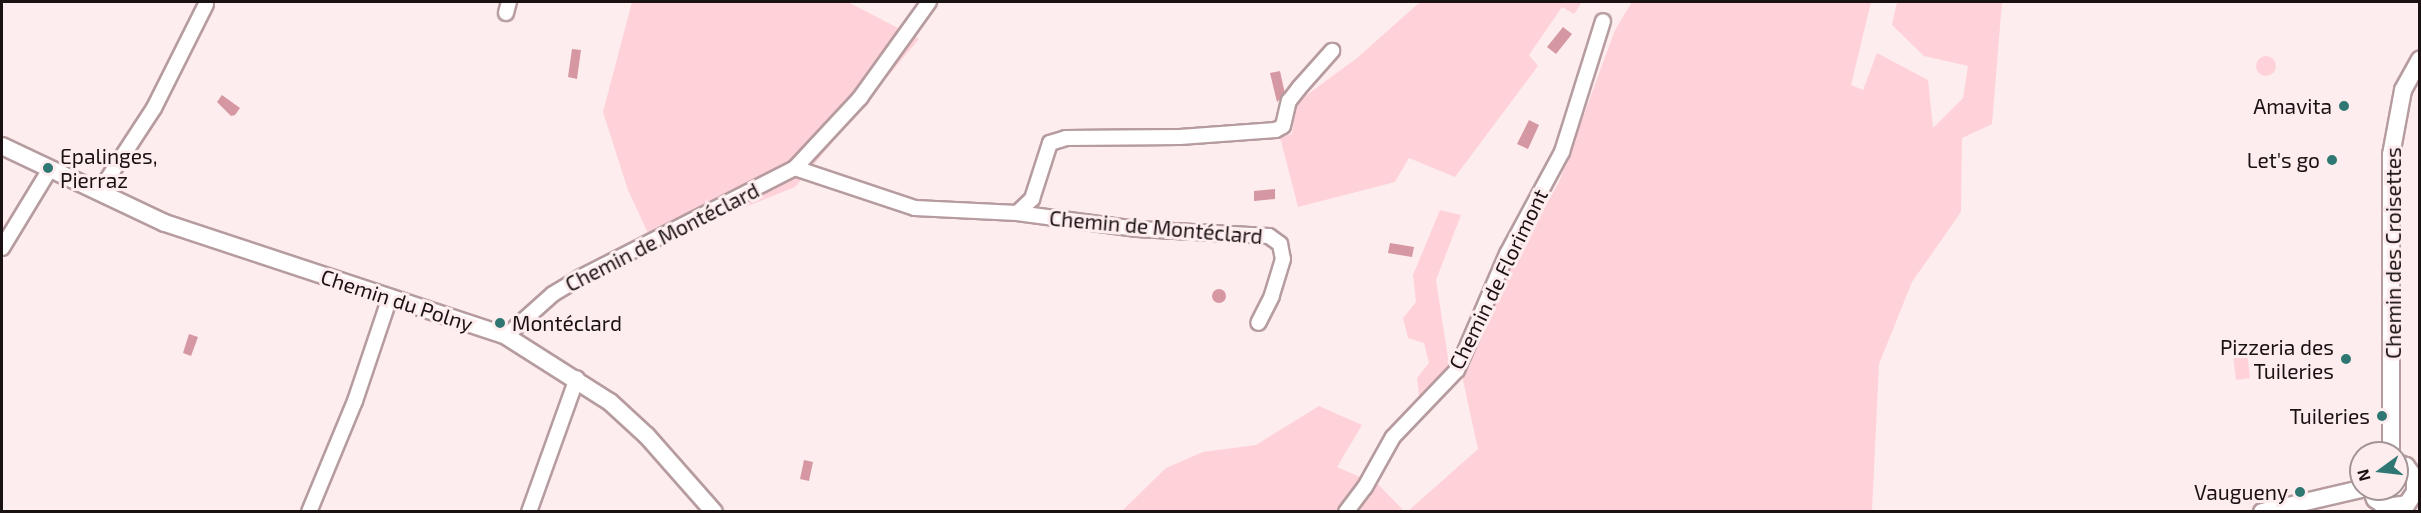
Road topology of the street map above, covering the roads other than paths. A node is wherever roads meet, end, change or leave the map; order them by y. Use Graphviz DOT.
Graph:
graph roads {
  1 [pos="929,2"];
  2 [pos="206,4"];
  3 [pos="1603,21"];
  4 [pos="1332,51"];
  5 [pos="2420,58"];
  6 [pos="2,146"];
  7 [pos="795,168"];
  8 [pos="50,170"];
  9 [pos="99,192"];
  10 [pos="1017,213"];
  11 [pos="2,248"];
  12 [pos="390,297"];
  13 [pos="1258,323"];
  14 [pos="506,336"];
  15 [pos="577,378"];
  16 [pos="2391,441"];
  17 [pos="2409,470"];
  18 [pos="2418,485"];
  19 [pos="2349,492"];
  20 [pos="2378,501"];
  21 [pos="2401,509"];
  22 [pos="2268,511"];
  23 [pos="309,512"];
  24 [pos="529,512"];
  25 [pos="714,512"];
  26 [pos="1346,512"];
  1 -- 7 [label="street, Chemin de Montéclard"];
  2 -- 9 [label="street"];
  3 -- 26 [label="street, Chemin de Florimont"];
  4 -- 10 [label="street, Chemin de Montéclard"];
  5 -- 16 [label="street, Chemin des Croisettes"];
  6 -- 8 [label="street, Chemin du Polny"];
  7 -- 10 [label="street, Chemin de Montéclard"];
  7 -- 14 [label="street, Chemin de Montéclard"];
  8 -- 9 [label="street, Chemin du Polny"];
  8 -- 11 [label="street"];
  9 -- 12 [label="street, Chemin du Polny"];
  10 -- 13 [label="street, Chemin de Montéclard"];
  12 -- 14 [label="street, Chemin du Polny"];
  12 -- 23 [label="street"];
  14 -- 15 [label="street, Chemin du Polny"];
  15 -- 24 [label="street"];
  15 -- 25 [label="street, Chemin du Polny"];
  17 -- 18 [label="street"];
  18 -- 21 [label="street"];
  19 -- 22 [label="street"];
  20 -- 21 [label="street"];
}
